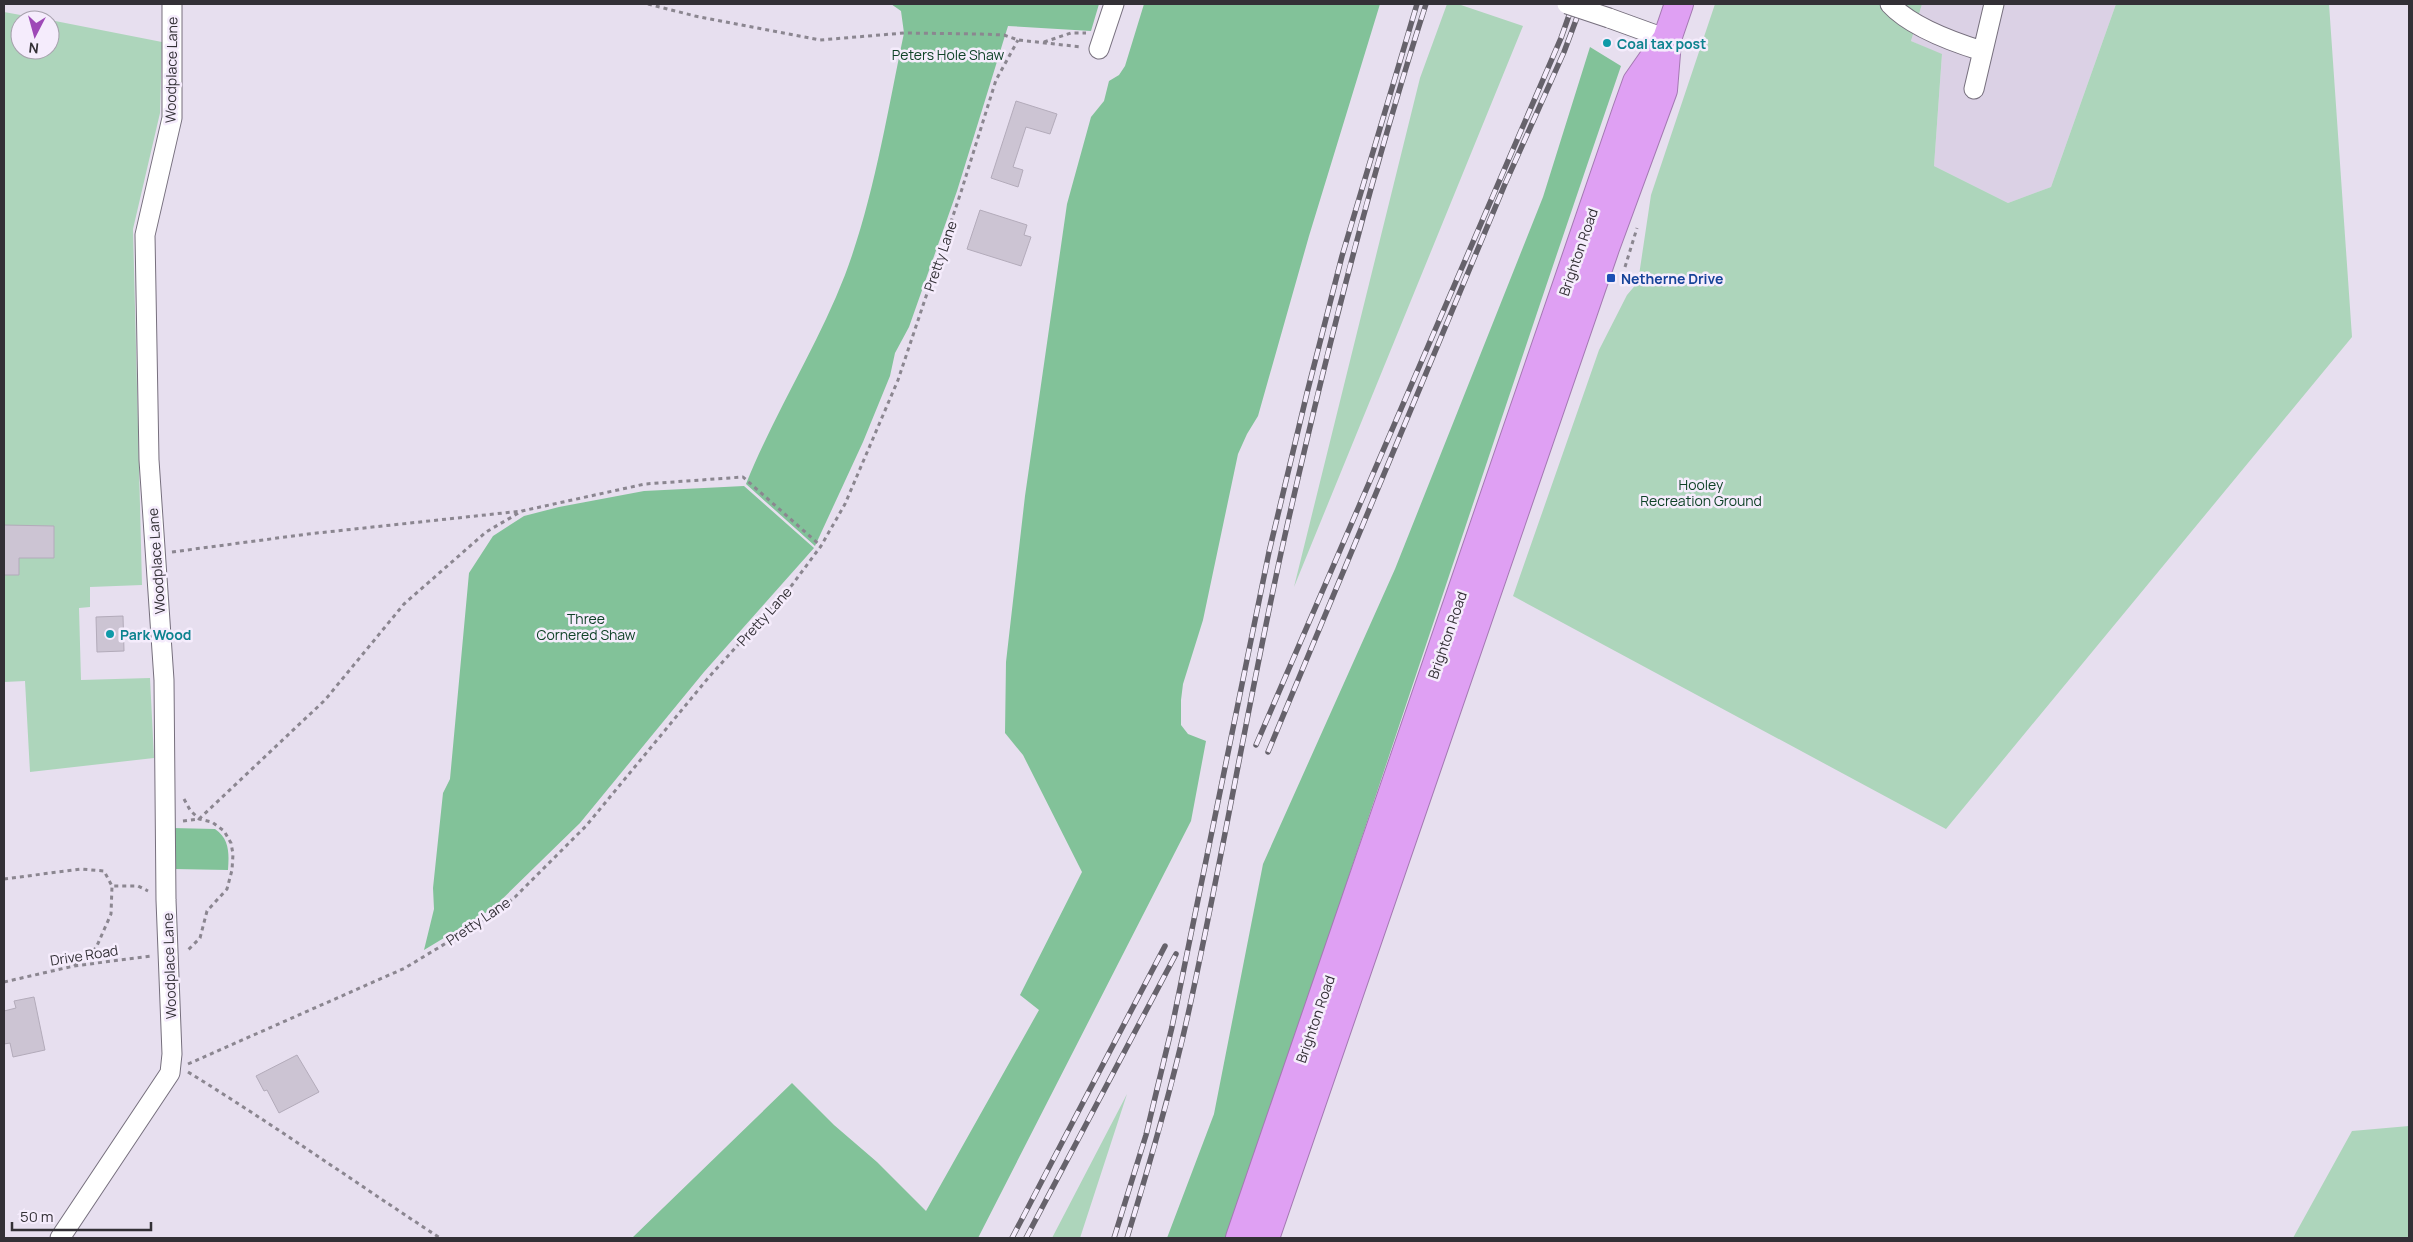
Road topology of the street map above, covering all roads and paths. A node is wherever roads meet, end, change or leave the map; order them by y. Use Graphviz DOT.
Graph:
graph roads {
  1 [pos="172,4"];
  2 [pos="648,4"];
  3 [pos="1114,4"];
  4 [pos="1567,4"];
  5 [pos="1679,4"];
  6 [pos="1890,4"];
  7 [pos="1994,4"];
  8 [pos="1667,39"];
  9 [pos="1018,40"];
  10 [pos="1102,41"];
  11 [pos="1042,42"];
  12 [pos="1982,51"];
  13 [pos="1974,89"];
  14 [pos="522,511"];
  15 [pos="821,546"];
  16 [pos="170,552"];
  17 [pos="183,797"];
  18 [pos="199,819"];
  19 [pos="166,825"];
  20 [pos="4,879"];
  21 [pos="112,886"];
  22 [pos="166,900"];
  23 [pos="168,954"];
  24 [pos="74,966"];
  25 [pos="4,982"];
  26 [pos="60,1238"];
  27 [pos="440,1238"];
  28 [pos="1240,1238"];
  29 [pos="1265,1238"];
  1 -- 19 [label="street, Woodplace Lane"];
  2 -- 9 [label="path"];
  3 -- 10 [label="street"];
  4 -- 8 [label="street, bridge"];
  5 -- 8 [label="highway, Brighton Road"];
  6 -- 12 [label="street"];
  7 -- 12 [label="street"];
  8 -- 28 [label="highway, Brighton Road"];
  8 -- 29 [label="highway, Brighton Road"];
  9 -- 11 [label="path"];
  9 -- 15 [label="path, Pretty Lane"];
  10 -- 11 [label="path"];
  10 -- 11 [label="path"];
  12 -- 13 [label="street"];
  14 -- 15 [label="path"];
  14 -- 16 [label="path"];
  14 -- 18 [label="path"];
  15 -- 27 [label="path, Pretty Lane"];
  17 -- 18 [label="path"];
  18 -- 19 [label="path"];
  18 -- 23 [label="path, Drive Road"];
  19 -- 22 [label="street, Woodplace Lane"];
  20 -- 21 [label="path"];
  21 -- 22 [label="path"];
  21 -- 24 [label="path"];
  22 -- 23 [label="street, Woodplace Lane"];
  23 -- 24 [label="path, Drive Road"];
  23 -- 26 [label="street, Woodplace Lane"];
  24 -- 25 [label="path, Drive Road"];
}
